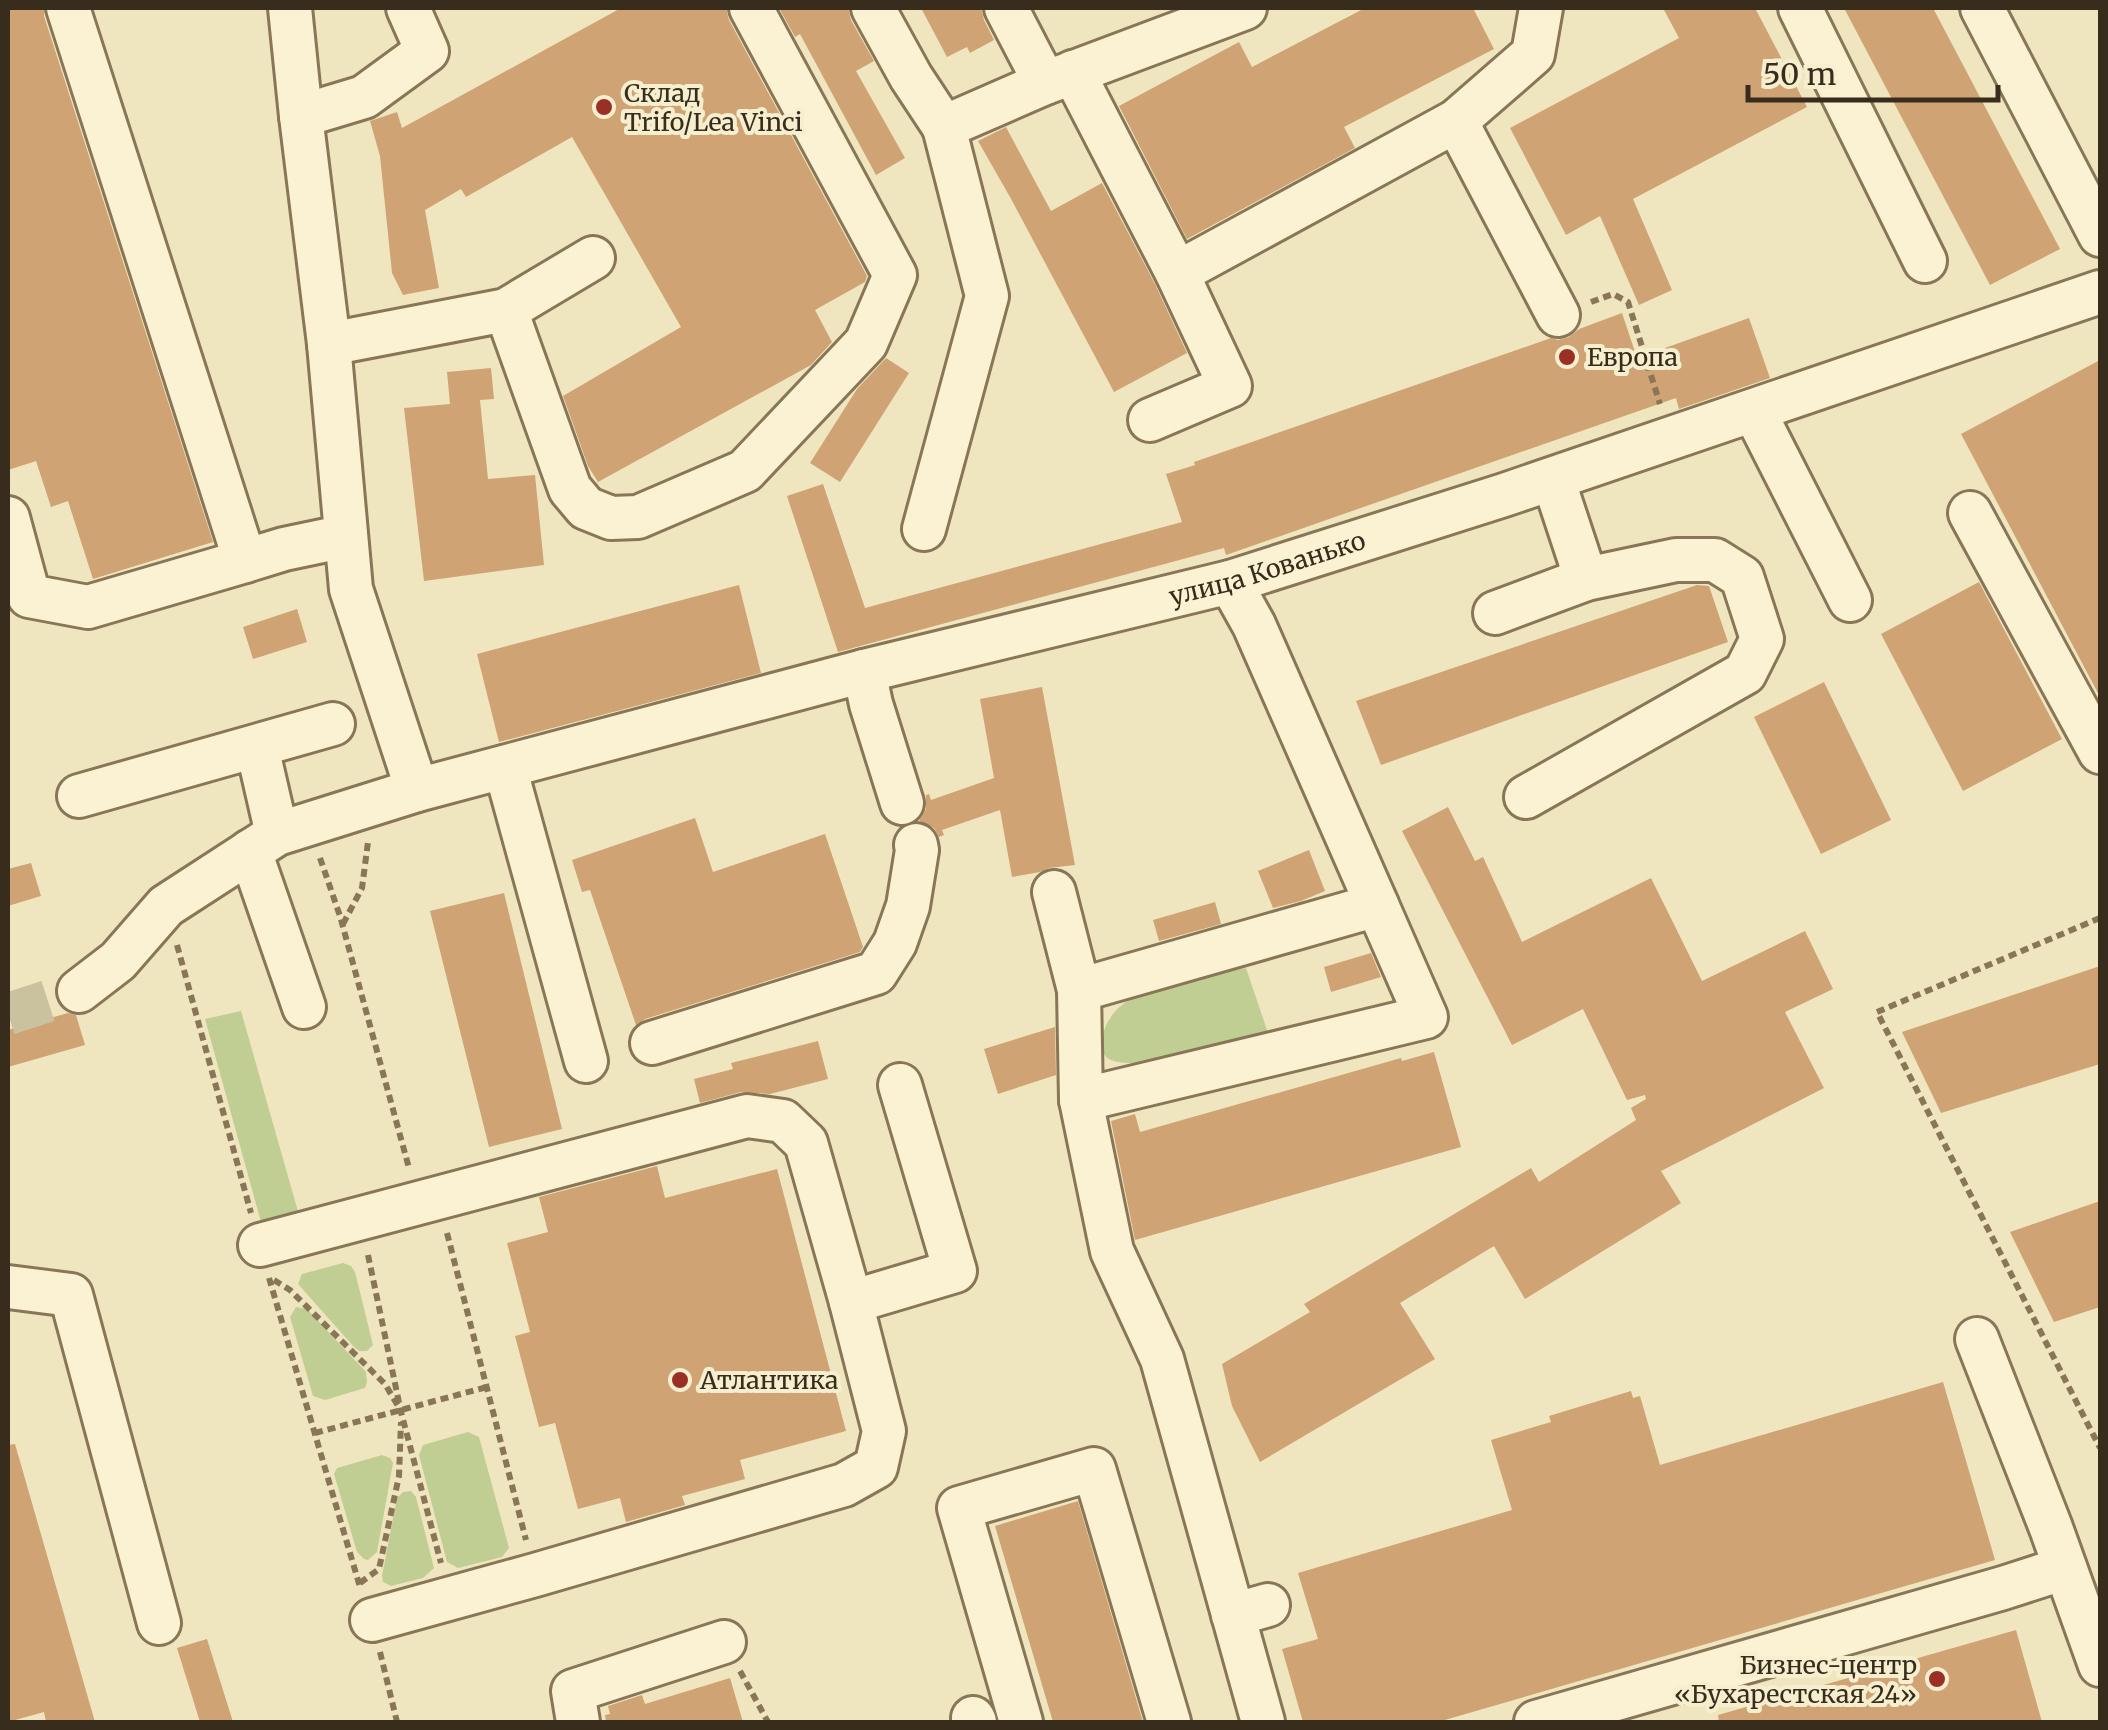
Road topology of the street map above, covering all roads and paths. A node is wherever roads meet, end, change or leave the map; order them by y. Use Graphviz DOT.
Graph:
graph roads {
  1 [pos="68,8"];
  2 [pos="290,8"];
  3 [pos="408,8"];
  4 [pos="750,8"];
  5 [pos="873,8"];
  6 [pos="1006,8"];
  7 [pos="1246,8"];
  8 [pos="1541,8"];
  9 [pos="1800,8"];
  10 [pos="1982,8"];
  11 [pos="1059,77"];
  12 [pos="301,116"];
  13 [pos="1456,122"];
  14 [pos="944,127"];
  15 [pos="2100,235"];
  16 [pos="592,258"];
  17 [pos="1925,261"];
  18 [pos="1177,273"];
  19 [pos="2100,292"];
  20 [pos="506,310"];
  21 [pos="1558,314"];
  22 [pos="329,344"];
  23 [pos="1662,411"];
  24 [pos="1754,411"];
  25 [pos="1150,420"];
  26 [pos="1553,478"];
  27 [pos="1970,513"];
  28 [pos="8,518"];
  29 [pos="924,530"];
  30 [pos="346,536"];
  31 [pos="245,562"];
  32 [pos="1586,580"];
  33 [pos="1230,582"];
  34 [pos="18,599"];
  35 [pos="1850,600"];
  36 [pos="1495,613"];
  37 [pos="864,672"];
  38 [pos="333,724"];
  39 [pos="256,747"];
  40 [pos="2100,752"];
  41 [pos="505,767"];
  42 [pos="418,790"];
  43 [pos="79,796"];
  44 [pos="1526,797"];
  45 [pos="902,803"];
  46 [pos="278,836"];
  47 [pos="916,845"];
  48 [pos="1054,892"];
  49 [pos="1377,905"];
  50 [pos="166,906"];
  51 [pos="2100,918"];
  52 [pos="79,990"];
  53 [pos="1080,990"];
  54 [pos="304,1007"];
  55 [pos="652,1043"];
  56 [pos="586,1061"];
  57 [pos="900,1085"];
  58 [pos="1081,1100"];
  59 [pos="428,1201"];
  60 [pos="359,1213"];
  61 [pos="260,1245"];
  62 [pos="8,1288"];
  63 [pos="851,1302"];
  64 [pos="1977,1339"];
  65 [pos="487,1386"];
  66 [pos="401,1412"];
  67 [pos="315,1434"];
  68 [pos="2100,1448"];
  69 [pos="2065,1568"];
  70 [pos="535,1576"];
  71 [pos="451,1598"];
  72 [pos="366,1602"];
  73 [pos="158,1623"];
  74 [pos="724,1642"];
  75 [pos="2100,1665"];
  76 [pos="398,1722"];
  77 [pos="578,1722"];
  78 [pos="768,1722"];
  79 [pos="1022,1722"];
  80 [pos="1169,1722"];
  81 [pos="1263,1722"];
  82 [pos="1536,1722"];
  1 -- 31 [label="street"];
  2 -- 12 [label="street"];
  3 -- 12 [label="street"];
  4 -- 20 [label="street"];
  5 -- 14 [label="street"];
  6 -- 11 [label="street"];
  7 -- 11 [label="street"];
  8 -- 13 [label="street"];
  9 -- 17 [label="street"];
  10 -- 15 [label="street"];
  11 -- 14 [label="street"];
  11 -- 18 [label="street"];
  12 -- 22 [label="street"];
  13 -- 18 [label="street"];
  13 -- 21 [label="street"];
  14 -- 29 [label="street"];
  16 -- 20 [label="street"];
  18 -- 25 [label="street"];
  19 -- 24 [label="street, улица Кованько"];
  20 -- 22 [label="street"];
  21 -- 23 [label="path"];
  22 -- 30 [label="street"];
  24 -- 26 [label="street, улица Кованько"];
  24 -- 35 [label="street"];
  26 -- 32 [label="street"];
  26 -- 33 [label="street, улица Кованько"];
  27 -- 40 [label="street"];
  28 -- 34 [label="street"];
  30 -- 31 [label="street"];
  30 -- 42 [label="street"];
  31 -- 34 [label="street"];
  32 -- 36 [label="street"];
  32 -- 44 [label="street"];
  33 -- 37 [label="street, улица Кованько"];
  33 -- 49 [label="street"];
  37 -- 41 [label="street, улица Кованько"];
  37 -- 45 [label="street"];
  38 -- 39 [label="street"];
  39 -- 43 [label="street"];
  39 -- 46 [label="street"];
  41 -- 42 [label="street, улица Кованько"];
  41 -- 56 [label="street"];
  42 -- 46 [label="street, улица Кованько"];
  46 -- 50 [label="street, улица Кованько"];
  46 -- 54 [label="street"];
  46 -- 59 [label="path"];
  47 -- 55 [label="street"];
  48 -- 53 [label="street"];
  49 -- 53 [label="street"];
  49 -- 58 [label="street"];
  50 -- 52 [label="street, улица Кованько"];
  50 -- 61 [label="path"];
  51 -- 68 [label="path"];
  53 -- 58 [label="street"];
  57 -- 63 [label="street"];
  58 -- 81 [label="street"];
  59 -- 60 [label="street"];
  59 -- 63 [label="street"];
  59 -- 65 [label="path"];
  60 -- 61 [label="street"];
  60 -- 66 [label="path"];
  62 -- 73 [label="street"];
  63 -- 70 [label="street"];
  64 -- 69 [label="street"];
  65 -- 66 [label="path"];
  65 -- 70 [label="path"];
  66 -- 67 [label="path"];
  66 -- 67 [label="path"];
  66 -- 71 [label="path"];
  66 -- 72 [label="path"];
  67 -- 72 [label="path"];
  69 -- 75 [label="street"];
  69 -- 82 [label="street"];
  70 -- 71 [label="street"];
  71 -- 72 [label="street"];
  72 -- 76 [label="path"];
  74 -- 77 [label="street"];
  74 -- 78 [label="path"];
  79 -- 80 [label="street"];
}
